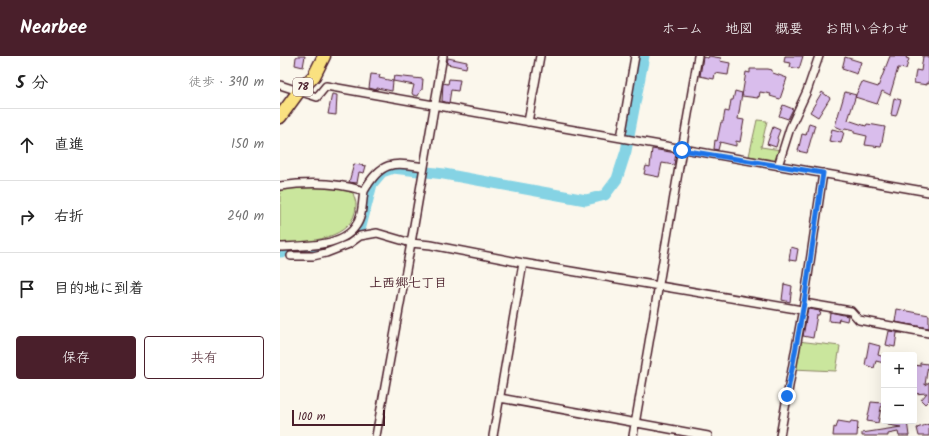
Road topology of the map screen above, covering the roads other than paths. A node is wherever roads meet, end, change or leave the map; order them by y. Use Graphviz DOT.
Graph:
graph roads {
  1 [pos="324,56"];
  2 [pos="443,56"];
  3 [pos="540,56"];
  4 [pos="635,56"];
  5 [pos="698,56"];
  6 [pos="819,56"];
  7 [pos="280,85"];
  8 [pos="299,91"];
  9 [pos="435,105"];
  10 [pos="280,117"];
  11 [pos="528,122"];
  12 [pos="622,138"];
  13 [pos="682,150"];
  14 [pos="778,166"];
  15 [pos="424,167"];
  16 [pos="823,173"];
  17 [pos="280,186"];
  18 [pos="364,191"];
  19 [pos="929,192"];
  20 [pos="411,243"];
  21 [pos="280,247"];
  22 [pos="291,256"];
  23 [pos="523,263"];
  24 [pos="659,287"];
  25 [pos="804,303"];
  26 [pos="802,310"];
  27 [pos="929,333"];
  28 [pos="500,398"];
  29 [pos="636,423"];
  30 [pos="376,436"];
  31 [pos="493,436"];
  32 [pos="633,436"];
  33 [pos="708,436"];
  34 [pos="780,436"];
  1 -- 8 [label="main road, 78"];
  2 -- 9 [label="street"];
  3 -- 11 [label="street"];
  4 -- 12 [label="street"];
  5 -- 13 [label="street"];
  6 -- 14 [label="street"];
  7 -- 8 [label="street"];
  8 -- 9 [label="street"];
  8 -- 10 [label="main road, 78"];
  9 -- 11 [label="street"];
  9 -- 15 [label="street"];
  11 -- 12 [label="street"];
  12 -- 13 [label="street"];
  13 -- 14 [label="street"];
  13 -- 24 [label="street"];
  14 -- 16 [label="street"];
  15 -- 18 [label="street"];
  15 -- 20 [label="street"];
  16 -- 19 [label="street"];
  16 -- 25 [label="street"];
  17 -- 18 [label="street"];
  18 -- 21 [label="street"];
  20 -- 22 [label="street"];
  20 -- 23 [label="street"];
  20 -- 30 [label="street"];
  23 -- 24 [label="street"];
  23 -- 28 [label="street"];
  24 -- 26 [label="street"];
  24 -- 29 [label="street"];
  25 -- 26 [label="street"];
  25 -- 27 [label="street"];
  26 -- 34 [label="street"];
  28 -- 29 [label="street"];
  28 -- 31 [label="street"];
  29 -- 32 [label="street"];
  29 -- 33 [label="street"];
}
